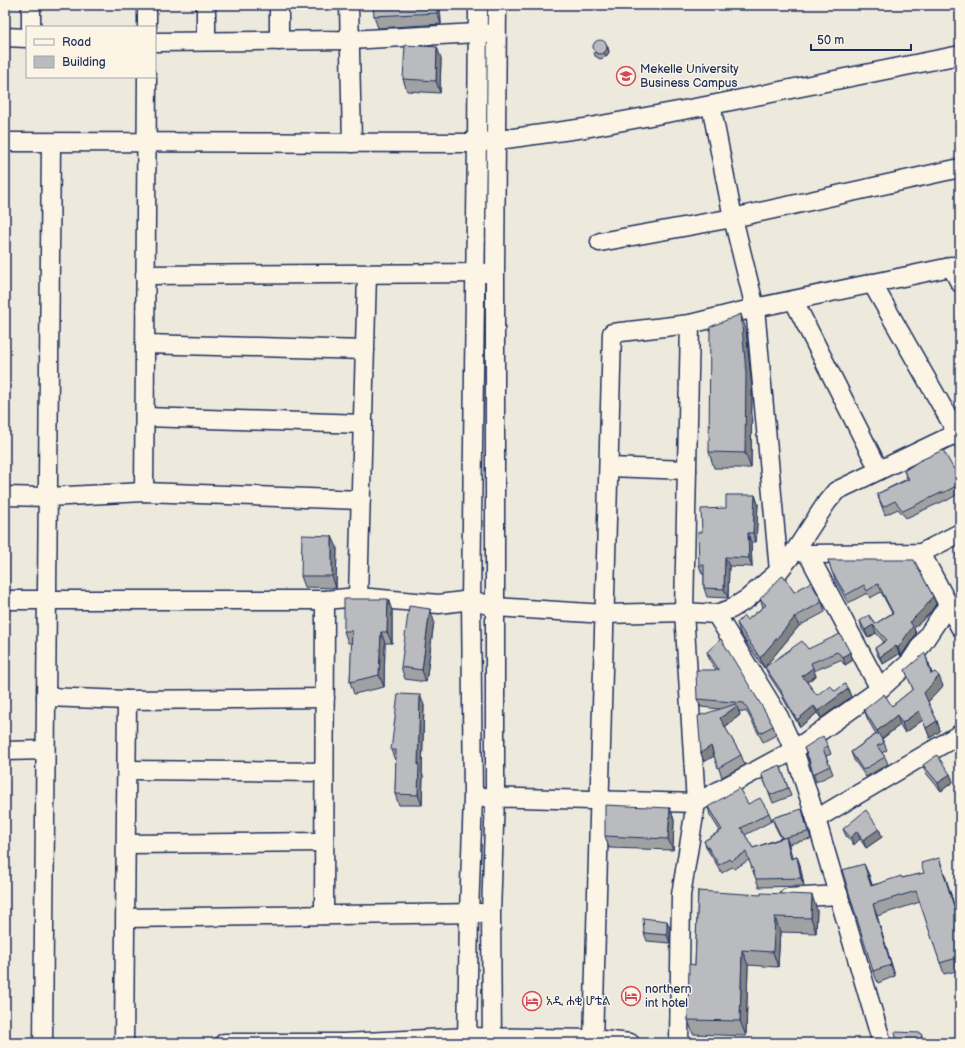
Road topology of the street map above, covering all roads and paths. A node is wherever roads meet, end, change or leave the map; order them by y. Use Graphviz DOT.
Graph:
graph roads {
  1 [pos="31,5"];
  2 [pos="147,5"];
  3 [pos="206,5"];
  4 [pos="279,5"];
  5 [pos="349,5"];
  6 [pos="478,5"];
  7 [pos="497,5"];
  8 [pos="31,26"];
  9 [pos="147,26"];
  10 [pos="477,33"];
  11 [pos="496,34"];
  12 [pos="5,37"];
  13 [pos="26,38"];
  14 [pos="349,40"];
  15 [pos="206,41"];
  16 [pos="280,41"];
  17 [pos="156,42"];
  18 [pos="960,55"];
  19 [pos="960,67"];
  20 [pos="146,78"];
  21 [pos="711,105"];
  22 [pos="497,140"];
  23 [pos="5,142"];
  24 [pos="146,142"];
  25 [pos="51,143"];
  26 [pos="352,143"];
  27 [pos="477,143"];
  28 [pos="960,168"];
  29 [pos="734,218"];
  30 [pos="600,242"];
  31 [pos="956,266"];
  32 [pos="495,273"];
  33 [pos="367,274"];
  34 [pos="476,274"];
  35 [pos="145,275"];
  36 [pos="872,283"];
  37 [pos="960,283"];
  38 [pos="794,301"];
  39 [pos="755,308"];
  40 [pos="690,324"];
  41 [pos="145,344"];
  42 [pos="365,350"];
  43 [pos="145,417"];
  44 [pos="363,424"];
  45 [pos="959,435"];
  46 [pos="472,458"];
  47 [pos="495,460"];
  48 [pos="609,467"];
  49 [pos="687,470"];
  50 [pos="879,470"];
  51 [pos="144,492"];
  52 [pos="5,496"];
  53 [pos="48,497"];
  54 [pos="360,500"];
  55 [pos="960,533"];
  56 [pos="921,552"];
  57 [pos="802,553"];
  58 [pos="779,571"];
  59 [pos="358,597"];
  60 [pos="5,600"];
  61 [pos="325,600"];
  62 [pos="471,600"];
  63 [pos="47,601"];
  64 [pos="948,605"];
  65 [pos="496,608"];
  66 [pos="684,612"];
  67 [pos="605,614"];
  68 [pos="716,614"];
  69 [pos="960,626"];
  70 [pos="880,689"];
  71 [pos="46,697"];
  72 [pos="325,698"];
  73 [pos="127,700"];
  74 [pos="960,734"];
  75 [pos="45,750"];
  76 [pos="794,750"];
  77 [pos="5,752"];
  78 [pos="127,770"];
  79 [pos="324,772"];
  80 [pos="473,797"];
  81 [pos="495,797"];
  82 [pos="600,800"];
  83 [pos="696,803"];
  84 [pos="816,819"];
  85 [pos="323,842"];
  86 [pos="127,844"];
  87 [pos="838,895"];
  88 [pos="775,898"];
  89 [pos="491,913"];
  90 [pos="469,914"];
  91 [pos="324,915"];
  92 [pos="126,918"];
  93 [pos="468,1040"];
  94 [pos="492,1040"];
  95 [pos="593,1041"];
  96 [pos="43,1043"];
  97 [pos="124,1043"];
  98 [pos="224,1043"];
  99 [pos="344,1043"];
  100 [pos="630,1043"];
  101 [pos="679,1043"];
  102 [pos="882,1043"];
  1 -- 8 [label="street"];
  2 -- 9 [label="street"];
  3 -- 15 [label="street"];
  4 -- 16 [label="street"];
  5 -- 14 [label="street"];
  6 -- 10 [label="street"];
  7 -- 11 [label="street"];
  10 -- 11 [label="street"];
  10 -- 14 [label="street"];
  10 -- 27 [label="street"];
  11 -- 22 [label="street"];
  12 -- 13 [label="street"];
  14 -- 16 [label="street"];
  14 -- 26 [label="street"];
  15 -- 16 [label="street"];
  15 -- 17 [label="street"];
  18 -- 19 [label="street"];
  18 -- 21 [label="street"];
  20 -- 24 [label="street"];
  21 -- 22 [label="street"];
  21 -- 29 [label="street"];
  22 -- 27 [label="street"];
  22 -- 32 [label="street"];
  23 -- 25 [label="street"];
  24 -- 25 [label="street"];
  24 -- 26 [label="street"];
  24 -- 35 [label="street"];
  25 -- 53 [label="street"];
  26 -- 27 [label="street"];
  27 -- 34 [label="street"];
  28 -- 29 [label="street"];
  29 -- 30 [label="street"];
  29 -- 39 [label="street"];
  31 -- 36 [label="street"];
  31 -- 37 [label="street"];
  32 -- 34 [label="street"];
  32 -- 47 [label="street"];
  33 -- 34 [label="street"];
  33 -- 35 [label="street"];
  33 -- 42 [label="street"];
  34 -- 46 [label="street"];
  35 -- 41 [label="street"];
  36 -- 38 [label="street"];
  36 -- 45 [label="street"];
  38 -- 39 [label="street"];
  38 -- 50 [label="street"];
  39 -- 40 [label="street"];
  39 -- 58 [label="street"];
  40 -- 48 [label="street"];
  40 -- 49 [label="street"];
  41 -- 42 [label="street"];
  41 -- 43 [label="street"];
  42 -- 44 [label="street"];
  43 -- 44 [label="street"];
  43 -- 51 [label="street"];
  44 -- 54 [label="street"];
  45 -- 50 [label="street"];
  46 -- 47 [label="street"];
  46 -- 62 [label="street"];
  47 -- 65 [label="street"];
  48 -- 49 [label="street"];
  48 -- 67 [label="street"];
  49 -- 66 [label="street"];
  50 -- 57 [label="street"];
  51 -- 53 [label="street"];
  51 -- 54 [label="street"];
  52 -- 53 [label="street"];
  53 -- 63 [label="street"];
  54 -- 59 [label="street"];
  55 -- 56 [label="street"];
  56 -- 57 [label="street"];
  56 -- 64 [label="street"];
  57 -- 58 [label="street"];
  57 -- 70 [label="street"];
  58 -- 68 [label="street"];
  59 -- 61 [label="street"];
  59 -- 62 [label="street"];
  60 -- 63 [label="street"];
  61 -- 63 [label="street"];
  61 -- 72 [label="street"];
  62 -- 65 [label="street"];
  62 -- 80 [label="street"];
  63 -- 71 [label="street"];
  64 -- 69 [label="street"];
  64 -- 70 [label="street"];
  65 -- 67 [label="street"];
  65 -- 81 [label="street"];
  66 -- 67 [label="street"];
  66 -- 68 [label="street"];
  66 -- 83 [label="street"];
  67 -- 82 [label="street"];
  68 -- 76 [label="street"];
  70 -- 76 [label="street"];
  71 -- 73 [label="street"];
  71 -- 75 [label="street"];
  72 -- 73 [label="street"];
  72 -- 79 [label="street"];
  73 -- 78 [label="street"];
  74 -- 84 [label="street"];
  75 -- 77 [label="street"];
  75 -- 96 [label="street"];
  76 -- 83 [label="street"];
  76 -- 84 [label="street"];
  78 -- 79 [label="street"];
  78 -- 86 [label="street"];
  79 -- 85 [label="street"];
  80 -- 81 [label="street"];
  80 -- 90 [label="street"];
  81 -- 82 [label="street"];
  81 -- 89 [label="street"];
  82 -- 83 [label="street"];
  82 -- 95 [label="street"];
  83 -- 101 [label="street"];
  84 -- 87 [label="street"];
  85 -- 86 [label="street"];
  85 -- 91 [label="street"];
  86 -- 92 [label="street"];
  87 -- 88 [label="street"];
  87 -- 102 [label="street"];
  89 -- 90 [label="street"];
  89 -- 94 [label="street"];
  90 -- 91 [label="street"];
  90 -- 93 [label="street"];
  91 -- 92 [label="street"];
  92 -- 97 [label="street"];
  93 -- 94 [label="street"];
  93 -- 99 [label="street"];
  94 -- 95 [label="street"];
  95 -- 100 [label="street"];
  98 -- 99 [label="street"];
}
